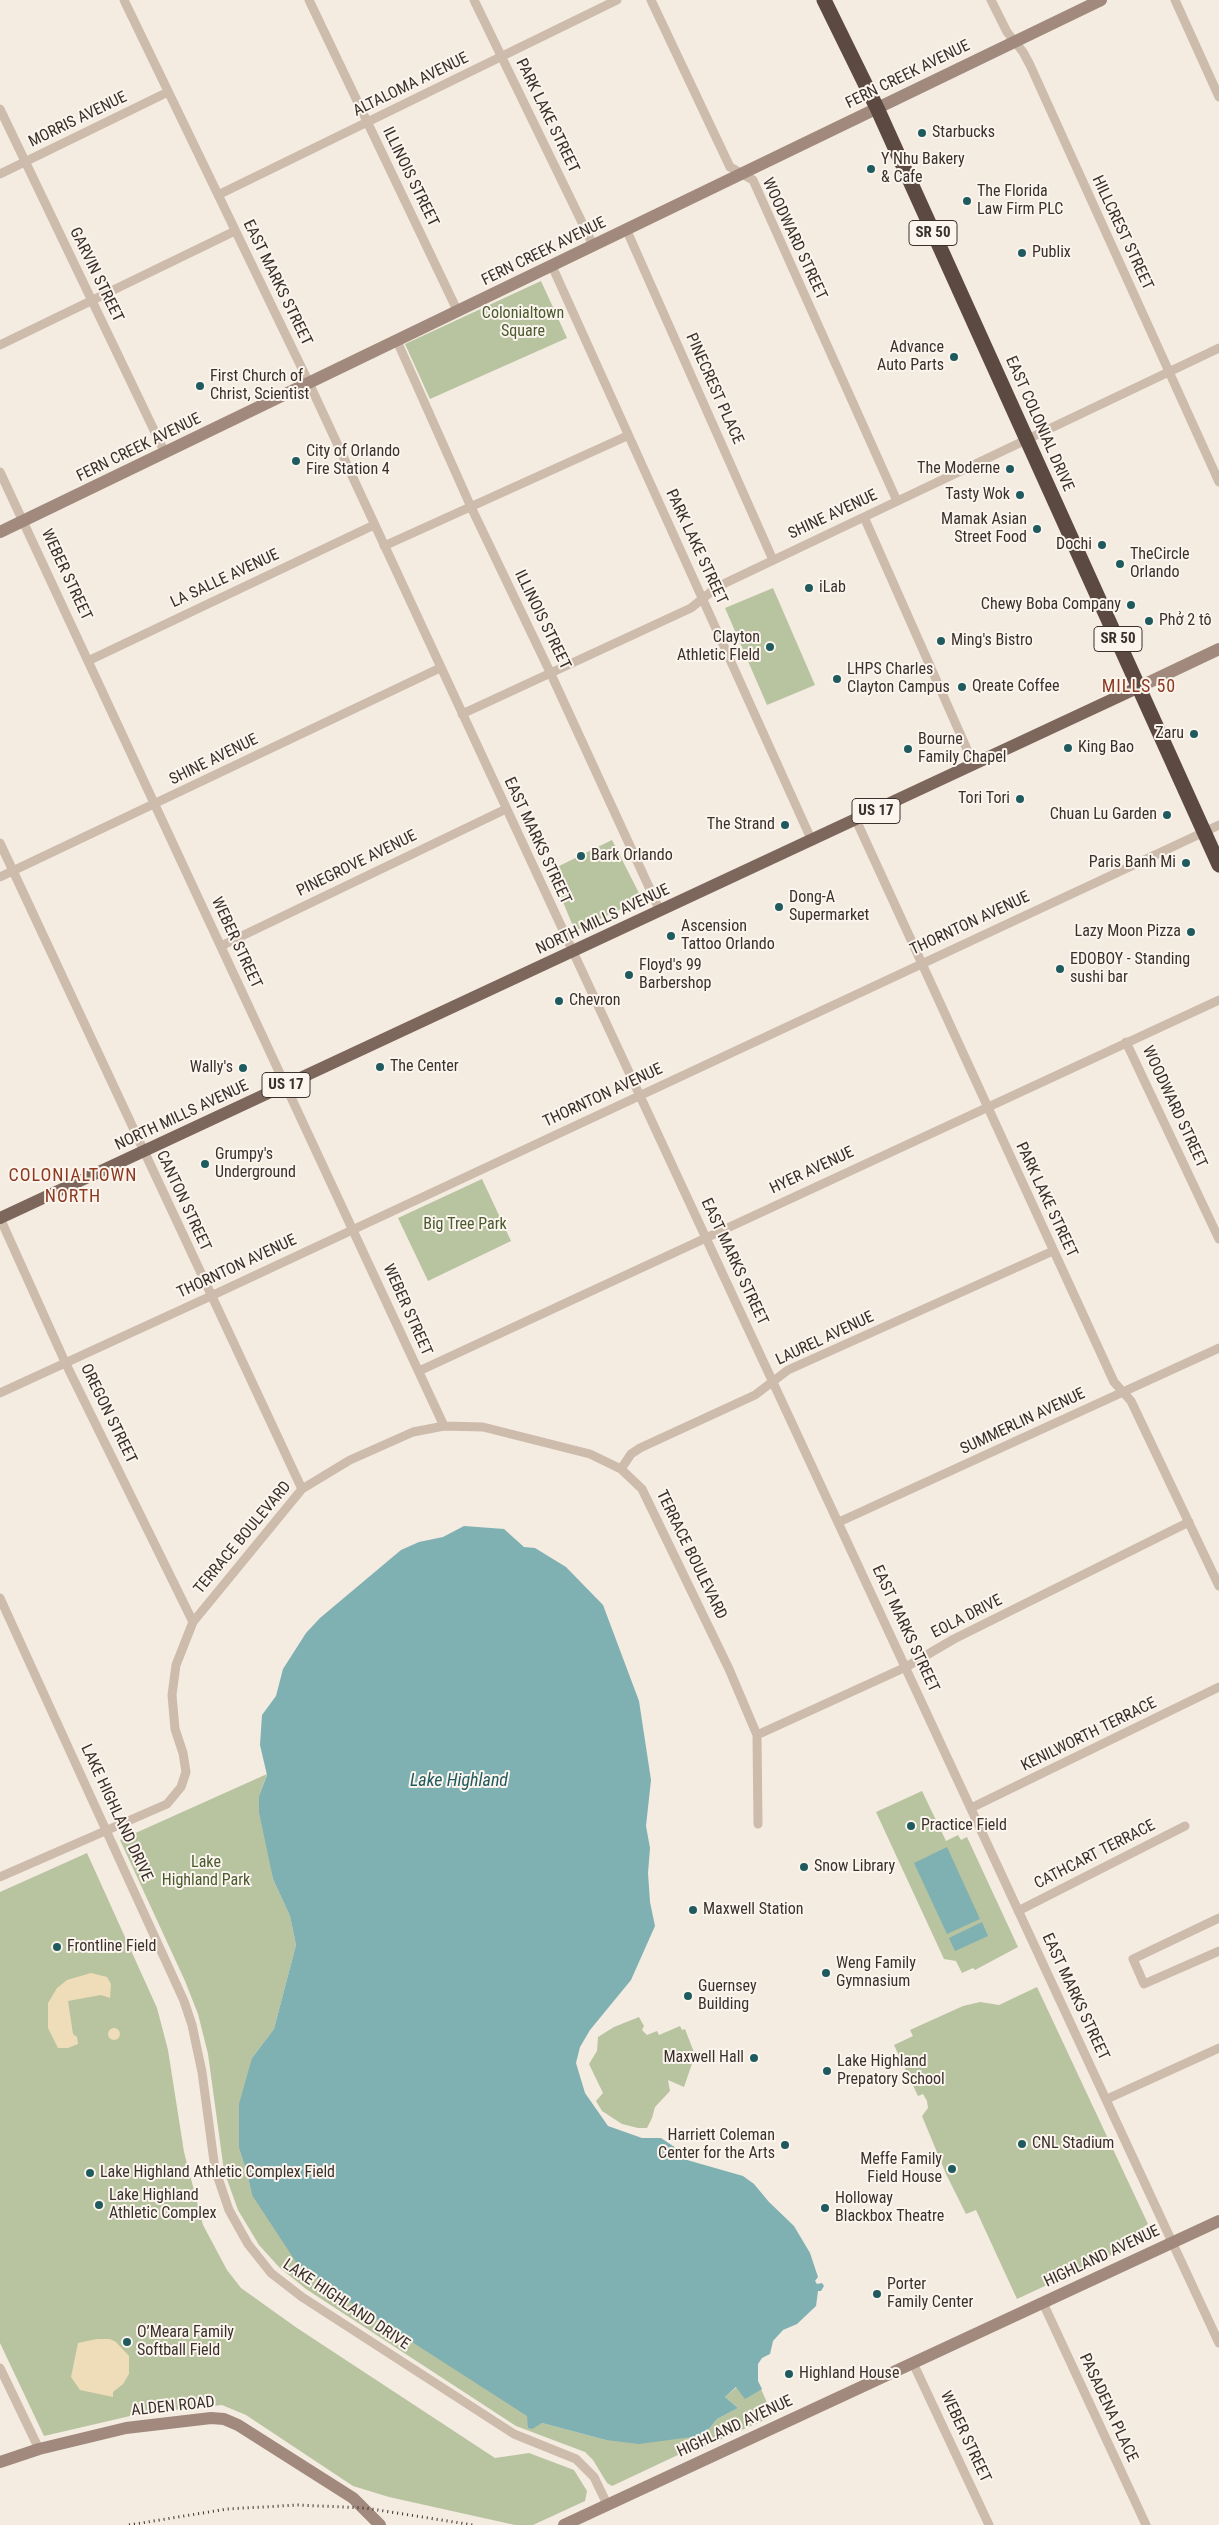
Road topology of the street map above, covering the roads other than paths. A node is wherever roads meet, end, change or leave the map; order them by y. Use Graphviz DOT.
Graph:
graph roads {
  1 [pos="124,0"];
  2 [pos="309,0"];
  3 [pos="474,0"];
  4 [pos="617,0"];
  5 [pos="651,0"];
  6 [pos="824,0"];
  7 [pos="991,0"];
  8 [pos="1101,0"];
  9 [pos="1175,0"];
  10 [pos="1015,42"];
  11 [pos="501,57"];
  12 [pos="168,92"];
  13 [pos="1219,98"];
  14 [pos="876,108"];
  15 [pos="0,109"];
  16 [pos="368,123"];
  17 [pos="25,162"];
  18 [pos="0,174"];
  19 [pos="741,174"];
  20 [pos="218,196"];
  21 [pos="235,231"];
  22 [pos="626,231"];
  23 [pos="593,246"];
  24 [pos="552,266"];
  25 [pos="93,302"];
  26 [pos="458,312"];
  27 [pos="397,341"];
  28 [pos="0,345"];
  29 [pos="1219,348"];
  30 [pos="1170,371"];
  31 [pos="309,383"];
  32 [pos="627,436"];
  33 [pos="1026,438"];
  34 [pos="165,453"];
  35 [pos="0,472"];
  36 [pos="1219,482"];
  37 [pos="897,501"];
  38 [pos="471,508"];
  39 [pos="864,517"];
  40 [pos="24,520"];
  41 [pos="374,525"];
  42 [pos="0,532"];
  43 [pos="384,546"];
  44 [pos="773,560"];
  45 [pos="704,598"];
  46 [pos="1219,649"];
  47 [pos="90,660"];
  48 [pos="440,668"];
  49 [pos="550,672"];
  50 [pos="1139,687"];
  51 [pos="462,714"];
  52 [pos="974,765"];
  53 [pos="156,804"];
  54 [pos="506,809"];
  55 [pos="856,820"];
  56 [pos="1219,825"];
  57 [pos="1204,832"];
  58 [pos="812,841"];
  59 [pos="0,843"];
  60 [pos="1219,864"];
  61 [pos="12,870"];
  62 [pos="0,876"];
  63 [pos="660,911"];
  64 [pos="221,946"];
  65 [pos="573,952"];
  66 [pos="921,964"];
  67 [pos="1219,1000"];
  68 [pos="1126,1042"];
  69 [pos="285,1085"];
  70 [pos="640,1095"];
  71 [pos="986,1106"];
  72 [pos="144,1152"];
  73 [pos="0,1218"];
  74 [pos="354,1228"];
  75 [pos="706,1237"];
  76 [pos="1219,1240"];
  77 [pos="1053,1251"];
  78 [pos="211,1296"];
  79 [pos="1219,1348"];
  80 [pos="65,1362"];
  81 [pos="419,1370"];
  82 [pos="772,1381"];
  83 [pos="1122,1391"];
  84 [pos="0,1392"];
  85 [pos="444,1426"];
  86 [pos="621,1469"];
  87 [pos="302,1489"];
  88 [pos="839,1522"];
  89 [pos="1189,1522"];
  90 [pos="1219,1586"];
  91 [pos="0,1598"];
  92 [pos="193,1622"];
  93 [pos="906,1667"];
  94 [pos="1219,1687"];
  95 [pos="757,1735"];
  96 [pos="971,1808"];
  97 [pos="758,1824"];
  98 [pos="1185,1826"];
  99 [pos="106,1829"];
  100 [pos="0,1877"];
  101 [pos="1018,1911"];
  102 [pos="1219,1918"];
  103 [pos="1219,1951"];
  104 [pos="1219,2048"];
  105 [pos="1107,2099"];
  106 [pos="1219,2221"];
  107 [pos="1172,2242"];
  108 [pos="1043,2303"];
  109 [pos="1219,2343"];
  110 [pos="913,2363"];
  111 [pos="0,2368"];
  112 [pos="39,2449"];
  113 [pos="0,2462"];
  114 [pos="607,2504"];
  115 [pos="380,2525"];
  116 [pos="564,2525"];
  117 [pos="989,2525"];
  118 [pos="1146,2525"];
  1 -- 12 [label="street"];
  2 -- 16 [label="street, ILLINOIS STREET"];
  3 -- 11 [label="street, PARK LAKE STREET"];
  4 -- 11 [label="street, ALTALOMA AVENUE"];
  5 -- 19 [label="street, WOODWARD STREET"];
  6 -- 14 [label="highway, EAST COLONIAL DRIVE / SR 50"];
  7 -- 10 [label="street, HILLCREST STREET"];
  8 -- 10 [label="street, FERN CREEK AVENUE"];
  9 -- 13 [label="street"];
  10 -- 14 [label="street, FERN CREEK AVENUE"];
  10 -- 30 [label="street, HILLCREST STREET"];
  11 -- 16 [label="street, ALTALOMA AVENUE"];
  11 -- 23 [label="street, PARK LAKE STREET"];
  12 -- 17 [label="street, MORRIS AVENUE"];
  12 -- 20 [label="street, EAST MARKS STREET"];
  14 -- 19 [label="street, FERN CREEK AVENUE"];
  14 -- 33 [label="highway, EAST COLONIAL DRIVE / SR 50"];
  15 -- 17 [label="street, GARVIN STREET"];
  16 -- 20 [label="street, ALTALOMA AVENUE"];
  16 -- 26 [label="street, ILLINOIS STREET"];
  17 -- 18 [label="street, MORRIS AVENUE"];
  17 -- 25 [label="street, GARVIN STREET"];
  19 -- 22 [label="street, FERN CREEK AVENUE"];
  19 -- 37 [label="street, WOODWARD STREET"];
  20 -- 21 [label="street, EAST MARKS STREET"];
  21 -- 25 [label="street"];
  21 -- 31 [label="street, EAST MARKS STREET"];
  22 -- 23 [label="street, FERN CREEK AVENUE"];
  22 -- 44 [label="street, PINECREST PLACE"];
  23 -- 24 [label="street, FERN CREEK AVENUE"];
  24 -- 26 [label="street, FERN CREEK AVENUE"];
  24 -- 32 [label="street, PARK LAKE STREET"];
  25 -- 28 [label="street"];
  25 -- 34 [label="street, GARVIN STREET"];
  26 -- 27 [label="street, FERN CREEK AVENUE"];
  27 -- 31 [label="street, FERN CREEK AVENUE"];
  27 -- 38 [label="street, ILLINOIS STREET"];
  29 -- 30 [label="street, SHINE AVENUE"];
  30 -- 33 [label="street, SHINE AVENUE"];
  30 -- 36 [label="street, HILLCREST STREET"];
  31 -- 34 [label="street, FERN CREEK AVENUE"];
  31 -- 41 [label="street, EAST MARKS STREET"];
  32 -- 38 [label="street"];
  32 -- 45 [label="street, PARK LAKE STREET"];
  33 -- 37 [label="street, SHINE AVENUE"];
  33 -- 50 [label="highway, EAST COLONIAL DRIVE / SR 50"];
  34 -- 40 [label="street, FERN CREEK AVENUE"];
  35 -- 40 [label="street, WEBER STREET"];
  37 -- 39 [label="street, SHINE AVENUE"];
  38 -- 43 [label="street"];
  38 -- 49 [label="street, ILLINOIS STREET"];
  39 -- 44 [label="street, SHINE AVENUE"];
  39 -- 52 [label="street"];
  40 -- 42 [label="street, FERN CREEK AVENUE"];
  40 -- 47 [label="street, WEBER STREET"];
  41 -- 43 [label="street, EAST MARKS STREET"];
  41 -- 47 [label="street, LA SALLE AVENUE"];
  43 -- 48 [label="street, EAST MARKS STREET"];
  44 -- 45 [label="street, SHINE AVENUE"];
  45 -- 49 [label="street, SHINE AVENUE"];
  45 -- 58 [label="street, PARK LAKE STREET"];
  46 -- 50 [label="street, NORTH MILLS AVENUE"];
  47 -- 53 [label="street, WEBER STREET"];
  48 -- 51 [label="street, EAST MARKS STREET"];
  48 -- 53 [label="street, SHINE AVENUE"];
  49 -- 51 [label="street, SHINE AVENUE"];
  49 -- 63 [label="street, ILLINOIS STREET"];
  50 -- 52 [label="main road, NORTH MILLS AVENUE / US 17"];
  50 -- 57 [label="highway, EAST COLONIAL DRIVE"];
  51 -- 54 [label="street, EAST MARKS STREET"];
  52 -- 55 [label="main road, NORTH MILLS AVENUE / US 17"];
  53 -- 61 [label="street, SHINE AVENUE"];
  53 -- 64 [label="street, WEBER STREET"];
  54 -- 64 [label="street, PINEGROVE AVENUE"];
  54 -- 65 [label="street, EAST MARKS STREET"];
  55 -- 58 [label="main road, NORTH MILLS AVENUE / US 17"];
  55 -- 66 [label="street, PARK LAKE STREET"];
  56 -- 57 [label="street, THORNTON AVENUE"];
  57 -- 60 [label="highway, EAST COLONIAL DRIVE"];
  57 -- 66 [label="street, THORNTON AVENUE"];
  58 -- 63 [label="main road, NORTH MILLS AVENUE / US 17"];
  59 -- 61 [label="street, CANTON STREET"];
  61 -- 62 [label="street, SHINE AVENUE"];
  61 -- 72 [label="street, CANTON STREET"];
  63 -- 65 [label="main road, NORTH MILLS AVENUE / US 17"];
  64 -- 69 [label="street, WEBER STREET"];
  65 -- 69 [label="main road, NORTH MILLS AVENUE / US 17"];
  65 -- 70 [label="street, EAST MARKS STREET"];
  66 -- 70 [label="street, THORNTON AVENUE"];
  66 -- 71 [label="street, PARK LAKE STREET"];
  67 -- 68 [label="street, HYER AVENUE"];
  68 -- 71 [label="street, HYER AVENUE"];
  68 -- 76 [label="street, WOODWARD STREET"];
  69 -- 72 [label="main road, NORTH MILLS AVENUE / US 17"];
  69 -- 74 [label="street, WEBER STREET"];
  70 -- 74 [label="street, THORNTON AVENUE"];
  70 -- 75 [label="street, EAST MARKS STREET"];
  71 -- 75 [label="street, HYER AVENUE"];
  71 -- 77 [label="street, PARK LAKE STREET"];
  72 -- 73 [label="main road, NORTH MILLS AVENUE / US 17"];
  72 -- 78 [label="street, CANTON STREET"];
  73 -- 80 [label="street, OREGON STREET"];
  74 -- 78 [label="street, THORNTON AVENUE"];
  74 -- 81 [label="street, WEBER STREET"];
  75 -- 81 [label="street, HYER AVENUE"];
  75 -- 82 [label="street, EAST MARKS STREET"];
  77 -- 82 [label="street, LAUREL AVENUE"];
  77 -- 83 [label="street, PARK LAKE STREET"];
  78 -- 80 [label="street, THORNTON AVENUE"];
  78 -- 87 [label="street, CANTON STREET"];
  79 -- 83 [label="street, SUMMERLIN AVENUE"];
  80 -- 84 [label="street, THORNTON AVENUE"];
  80 -- 92 [label="street, OREGON STREET"];
  81 -- 85 [label="street, WEBER STREET"];
  82 -- 86 [label="street, LAUREL AVENUE"];
  82 -- 88 [label="street, EAST MARKS STREET"];
  83 -- 88 [label="street, SUMMERLIN AVENUE"];
  83 -- 89 [label="street, PARK LAKE STREET"];
  85 -- 86 [label="street, TERRACE BOULEVARD"];
  85 -- 87 [label="street, TERRACE BOULEVARD"];
  86 -- 95 [label="street, TERRACE BOULEVARD"];
  87 -- 92 [label="street, TERRACE BOULEVARD"];
  88 -- 93 [label="street, EAST MARKS STREET"];
  89 -- 90 [label="street, PARK LAKE STREET"];
  89 -- 93 [label="street, EOLA DRIVE"];
  91 -- 99 [label="street, LAKE HIGHLAND DRIVE"];
  92 -- 99 [label="street, TERRACE BOULEVARD"];
  93 -- 95 [label="street, EOLA DRIVE"];
  93 -- 96 [label="street, EAST MARKS STREET"];
  94 -- 96 [label="street, KENILWORTH TERRACE"];
  95 -- 97 [label="street, TERRACE BOULEVARD"];
  96 -- 101 [label="street, EAST MARKS STREET"];
  98 -- 101 [label="street, CATHCART TERRACE"];
  99 -- 100 [label="street, TERRACE BOULEVARD"];
  99 -- 114 [label="street, LAKE HIGHLAND DRIVE"];
  101 -- 105 [label="street, EAST MARKS STREET"];
  102 -- 103 [label="street"];
  104 -- 105 [label="street"];
  105 -- 107 [label="street, EAST MARKS STREET"];
  106 -- 107 [label="street, HIGHLAND AVENUE"];
  107 -- 108 [label="street, HIGHLAND AVENUE"];
  107 -- 109 [label="street, EAST MARKS STREET"];
  108 -- 110 [label="street, HIGHLAND AVENUE"];
  108 -- 118 [label="street, PASADENA PLACE"];
  110 -- 114 [label="street, HIGHLAND AVENUE"];
  110 -- 117 [label="street, WEBER STREET"];
  111 -- 112 [label="street"];
  112 -- 113 [label="street, ALDEN ROAD"];
  112 -- 115 [label="street, ALDEN ROAD"];
  114 -- 116 [label="street, HIGHLAND AVENUE"];
}
